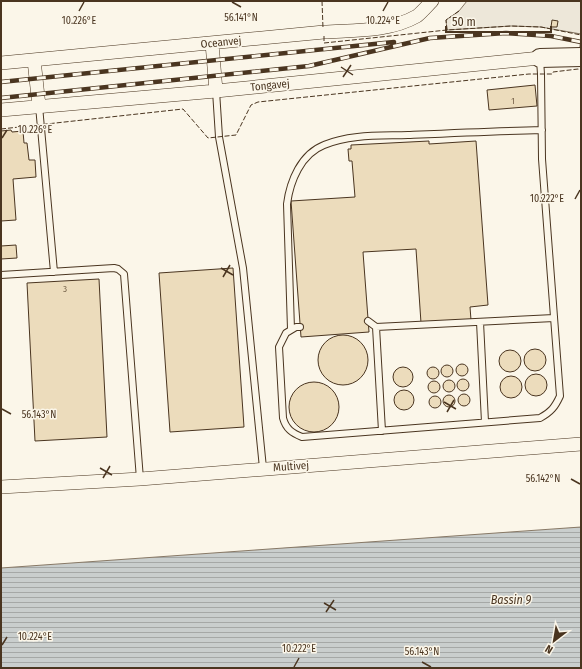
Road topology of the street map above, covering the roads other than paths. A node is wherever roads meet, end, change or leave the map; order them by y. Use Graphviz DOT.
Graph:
graph roads {
  1 [pos="432,1"];
  2 [pos="212,43"];
  3 [pos="581,57"];
  4 [pos="540,58"];
  5 [pos="34,60"];
  6 [pos="1,63"];
  7 [pos="216,91"];
  8 [pos="39,106"];
  9 [pos="1,110"];
  10 [pos="542,130"];
  11 [pos="54,272"];
  12 [pos="1,275"];
  13 [pos="554,318"];
  14 [pos="368,321"];
  15 [pos="480,322"];
  16 [pos="300,327"];
  17 [pos="376,327"];
  18 [pos="291,329"];
  19 [pos="486,422"];
  20 [pos="382,431"];
  21 [pos="581,444"];
  22 [pos="262,468"];
  23 [pos="140,479"];
  24 [pos="1,487"];
  1 -- 2 [label="street, Oceanvej"];
  2 -- 5 [label="street, Oceanvej"];
  2 -- 7 [label="street"];
  3 -- 4 [label="street"];
  4 -- 7 [label="street, Tongavej"];
  4 -- 10 [label="lane"];
  5 -- 6 [label="street, Oceanvej"];
  5 -- 8 [label="street"];
  7 -- 8 [label="street, Tongavej"];
  7 -- 22 [label="lane"];
  8 -- 9 [label="street, Tongavej"];
  8 -- 11 [label="lane"];
  10 -- 13 [label="lane"];
  10 -- 18 [label="lane"];
  11 -- 12 [label="lane"];
  11 -- 23 [label="lane"];
  13 -- 15 [label="lane"];
  13 -- 19 [label="lane"];
  14 -- 17 [label="lane"];
  15 -- 17 [label="lane"];
  15 -- 19 [label="lane"];
  16 -- 18 [label="lane"];
  17 -- 20 [label="lane"];
  18 -- 20 [label="lane"];
  19 -- 20 [label="lane"];
  21 -- 22 [label="street, Multivej"];
  22 -- 23 [label="street, Multivej"];
  23 -- 24 [label="street, Multivej"];
}
